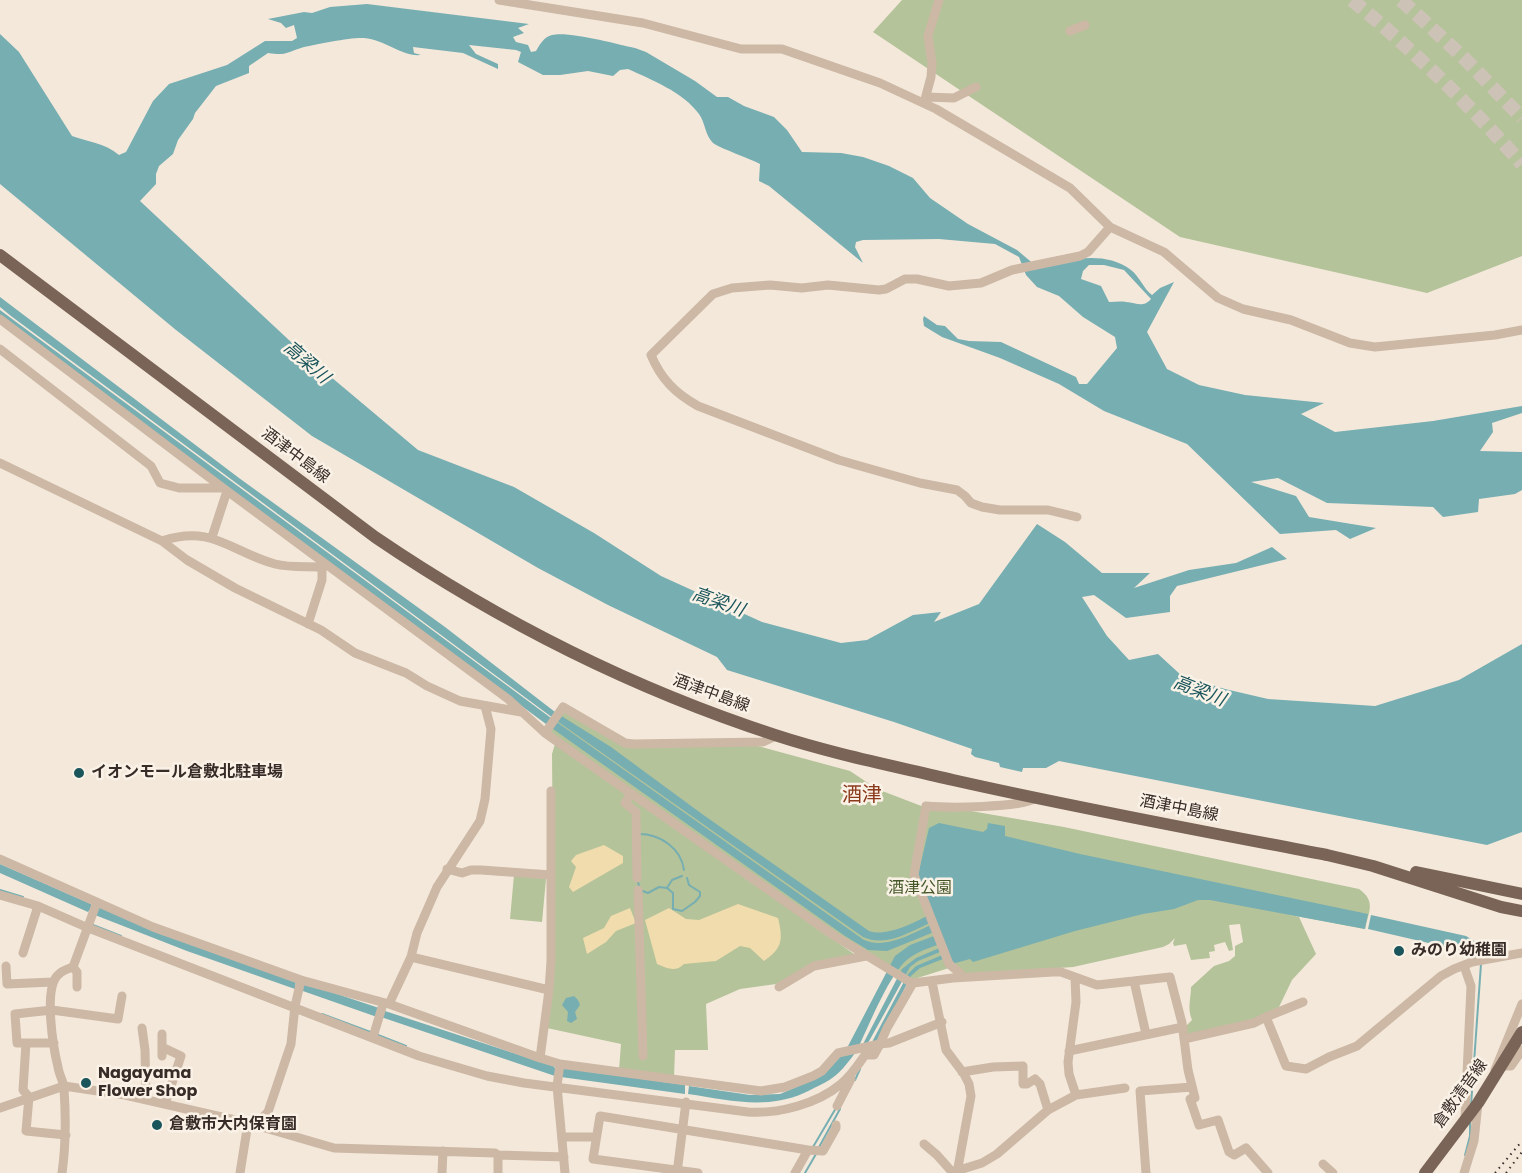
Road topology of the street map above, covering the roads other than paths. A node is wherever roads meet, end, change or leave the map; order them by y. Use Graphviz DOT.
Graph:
graph roads {
  1 [pos="499,0"];
  2 [pos="939,0"];
  3 [pos="1085,25"];
  4 [pos="1070,31"];
  5 [pos="976,87"];
  6 [pos="925,100"];
  7 [pos="1110,227"];
  8 [pos="0,255"];
  9 [pos="1,322"];
  10 [pos="1522,330"];
  11 [pos="0,349"];
  12 [pos="0,463"];
  13 [pos="225,490"];
  14 [pos="1077,517"];
  15 [pos="212,537"];
  16 [pos="162,542"];
  17 [pos="324,566"];
  18 [pos="308,624"];
  19 [pos="485,706"];
  20 [pos="520,712"];
  21 [pos="547,731"];
  22 [pos="776,736"];
  23 [pos="551,791"];
  24 [pos="628,798"];
  25 [pos="1036,798"];
  26 [pos="1338,858"];
  27 [pos="0,859"];
  28 [pos="447,868"];
  29 [pos="551,875"];
  30 [pos="637,878"];
  31 [pos="638,890"];
  32 [pos="1522,894"];
  33 [pos="0,895"];
  34 [pos="97,904"];
  35 [pos="38,906"];
  36 [pos="1522,911"];
  37 [pos="86,927"];
  38 [pos="1522,952"];
  39 [pos="23,953"];
  40 [pos="866,956"];
  41 [pos="411,957"];
  42 [pos="1468,964"];
  43 [pos="6,966"];
  44 [pos="74,967"];
  45 [pos="960,974"];
  46 [pos="1075,978"];
  47 [pos="301,980"];
  48 [pos="1134,981"];
  49 [pos="53,982"];
  50 [pos="932,982"];
  51 [pos="911,983"];
  52 [pos="77,987"];
  53 [pos="779,987"];
  54 [pos="549,990"];
  55 [pos="122,996"];
  56 [pos="1303,1002"];
  57 [pos="1522,1004"];
  58 [pos="295,1006"];
  59 [pos="384,1006"];
  60 [pos="52,1010"];
  61 [pos="1266,1017"];
  62 [pos="942,1022"];
  63 [pos="1183,1027"];
  64 [pos="142,1028"];
  65 [pos="1522,1032"];
  66 [pos="162,1034"];
  67 [pos="1146,1034"];
  68 [pos="373,1037"];
  69 [pos="1184,1039"];
  70 [pos="54,1042"];
  71 [pos="26,1043"];
  72 [pos="874,1050"];
  73 [pos="1522,1050"];
  74 [pos="1069,1051"];
  75 [pos="643,1056"];
  76 [pos="540,1058"];
  77 [pos="859,1064"];
  78 [pos="560,1065"];
  79 [pos="1498,1071"];
  80 [pos="962,1072"];
  81 [pos="557,1085"];
  82 [pos="64,1086"];
  83 [pos="1192,1087"];
  84 [pos="1125,1088"];
  85 [pos="1076,1095"];
  86 [pos="29,1097"];
  87 [pos="146,1100"];
  88 [pos="686,1102"];
  89 [pos="165,1104"];
  90 [pos="837,1106"];
  91 [pos="0,1108"];
  92 [pos="1048,1110"];
  93 [pos="1471,1110"];
  94 [pos="248,1123"];
  95 [pos="836,1125"];
  96 [pos="683,1129"];
  97 [pos="66,1135"];
  98 [pos="562,1137"];
  99 [pos="596,1137"];
  100 [pos="924,1144"];
  101 [pos="808,1150"];
  102 [pos="443,1151"];
  103 [pos="498,1155"];
  104 [pos="564,1156"];
  105 [pos="1323,1164"];
  106 [pos="677,1171"];
  107 [pos="952,1172"];
  108 [pos="62,1173"];
  109 [pos="240,1173"];
  110 [pos="442,1173"];
  111 [pos="498,1173"];
  112 [pos="565,1173"];
  113 [pos="698,1173"];
  114 [pos="795,1173"];
  115 [pos="1146,1173"];
  116 [pos="1268,1173"];
  117 [pos="1333,1173"];
  118 [pos="1425,1173"];
  119 [pos="1464,1173"];
  1 -- 6 [label="street"];
  2 -- 6 [label="street"];
  3 -- 4 [label="street"];
  5 -- 6 [label="street"];
  6 -- 7 [label="street"];
  7 -- 10 [label="street"];
  7 -- 14 [label="street"];
  8 -- 22 [label="main road, 酒津中島線"];
  9 -- 13 [label="street"];
  11 -- 13 [label="street"];
  12 -- 16 [label="street"];
  13 -- 15 [label="street"];
  13 -- 17 [label="street"];
  15 -- 16 [label="street"];
  15 -- 17 [label="street"];
  16 -- 18 [label="street"];
  17 -- 18 [label="street"];
  17 -- 20 [label="street"];
  18 -- 19 [label="street"];
  19 -- 20 [label="street"];
  19 -- 28 [label="street"];
  20 -- 21 [label="street"];
  21 -- 22 [label="street"];
  21 -- 40 [label="street"];
  22 -- 25 [label="main road, 酒津中島線"];
  23 -- 29 [label="street"];
  24 -- 30 [label="street"];
  25 -- 26 [label="main road, 酒津中島線"];
  25 -- 45 [label="street"];
  26 -- 32 [label="main road"];
  26 -- 36 [label="main road, 酒津中島線"];
  27 -- 34 [label="street"];
  28 -- 29 [label="street"];
  28 -- 41 [label="street"];
  29 -- 54 [label="street"];
  31 -- 75 [label="street"];
  33 -- 35 [label="street"];
  34 -- 37 [label="street"];
  34 -- 47 [label="street"];
  35 -- 37 [label="street"];
  35 -- 39 [label="street"];
  37 -- 44 [label="street"];
  37 -- 58 [label="street"];
  38 -- 42 [label="street"];
  40 -- 51 [label="street"];
  40 -- 53 [label="street"];
  41 -- 54 [label="street"];
  41 -- 59 [label="street"];
  42 -- 61 [label="street"];
  42 -- 93 [label="street"];
  43 -- 49 [label="street"];
  44 -- 49 [label="street"];
  44 -- 52 [label="street"];
  46 -- 48 [label="street"];
  46 -- 50 [label="street"];
  46 -- 74 [label="street"];
  47 -- 58 [label="street"];
  47 -- 59 [label="street"];
  48 -- 63 [label="street"];
  48 -- 67 [label="street"];
  49 -- 60 [label="street"];
  50 -- 51 [label="street"];
  50 -- 62 [label="street"];
  51 -- 72 [label="street"];
  54 -- 76 [label="street"];
  55 -- 60 [label="street"];
  56 -- 61 [label="street"];
  57 -- 79 [label="street"];
  58 -- 68 [label="street"];
  58 -- 94 [label="street"];
  59 -- 68 [label="street"];
  59 -- 76 [label="street"];
  60 -- 70 [label="street"];
  60 -- 71 [label="street"];
  61 -- 69 [label="street"];
  62 -- 72 [label="street"];
  62 -- 80 [label="street"];
  63 -- 67 [label="street"];
  63 -- 69 [label="street"];
  64 -- 87 [label="street"];
  65 -- 79 [label="main road, 倉敷清音線"];
  66 -- 89 [label="street"];
  67 -- 74 [label="street"];
  68 -- 81 [label="street"];
  69 -- 83 [label="street"];
  70 -- 71 [label="street"];
  70 -- 82 [label="street"];
  71 -- 86 [label="street"];
  72 -- 77 [label="street"];
  72 -- 78 [label="street"];
  73 -- 79 [label="street"];
  74 -- 85 [label="street"];
  76 -- 78 [label="street"];
  77 -- 88 [label="street"];
  77 -- 90 [label="street"];
  78 -- 81 [label="street"];
  79 -- 93 [label="main road, 倉敷清音線"];
  80 -- 92 [label="street"];
  80 -- 107 [label="street"];
  81 -- 88 [label="street"];
  81 -- 98 [label="street"];
  82 -- 86 [label="street"];
  82 -- 87 [label="street"];
  82 -- 97 [label="street"];
  83 -- 115 [label="street"];
  83 -- 116 [label="street"];
  84 -- 85 [label="street"];
  85 -- 92 [label="street"];
  86 -- 91 [label="street"];
  86 -- 97 [label="street"];
  87 -- 89 [label="street"];
  88 -- 96 [label="street"];
  89 -- 94 [label="street"];
  92 -- 107 [label="street"];
  93 -- 118 [label="main road, 倉敷清音線"];
  93 -- 119 [label="street"];
  94 -- 102 [label="street"];
  94 -- 109 [label="street"];
  95 -- 101 [label="street"];
  96 -- 99 [label="street"];
  96 -- 101 [label="street"];
  96 -- 106 [label="street"];
  97 -- 108 [label="street"];
  98 -- 99 [label="street"];
  98 -- 104 [label="street"];
  99 -- 106 [label="street"];
  100 -- 107 [label="street"];
  101 -- 114 [label="street"];
  102 -- 103 [label="street"];
  102 -- 110 [label="street"];
  103 -- 104 [label="street"];
  103 -- 111 [label="street"];
  104 -- 112 [label="street"];
  105 -- 117 [label="street"];
  106 -- 113 [label="street"];
}
